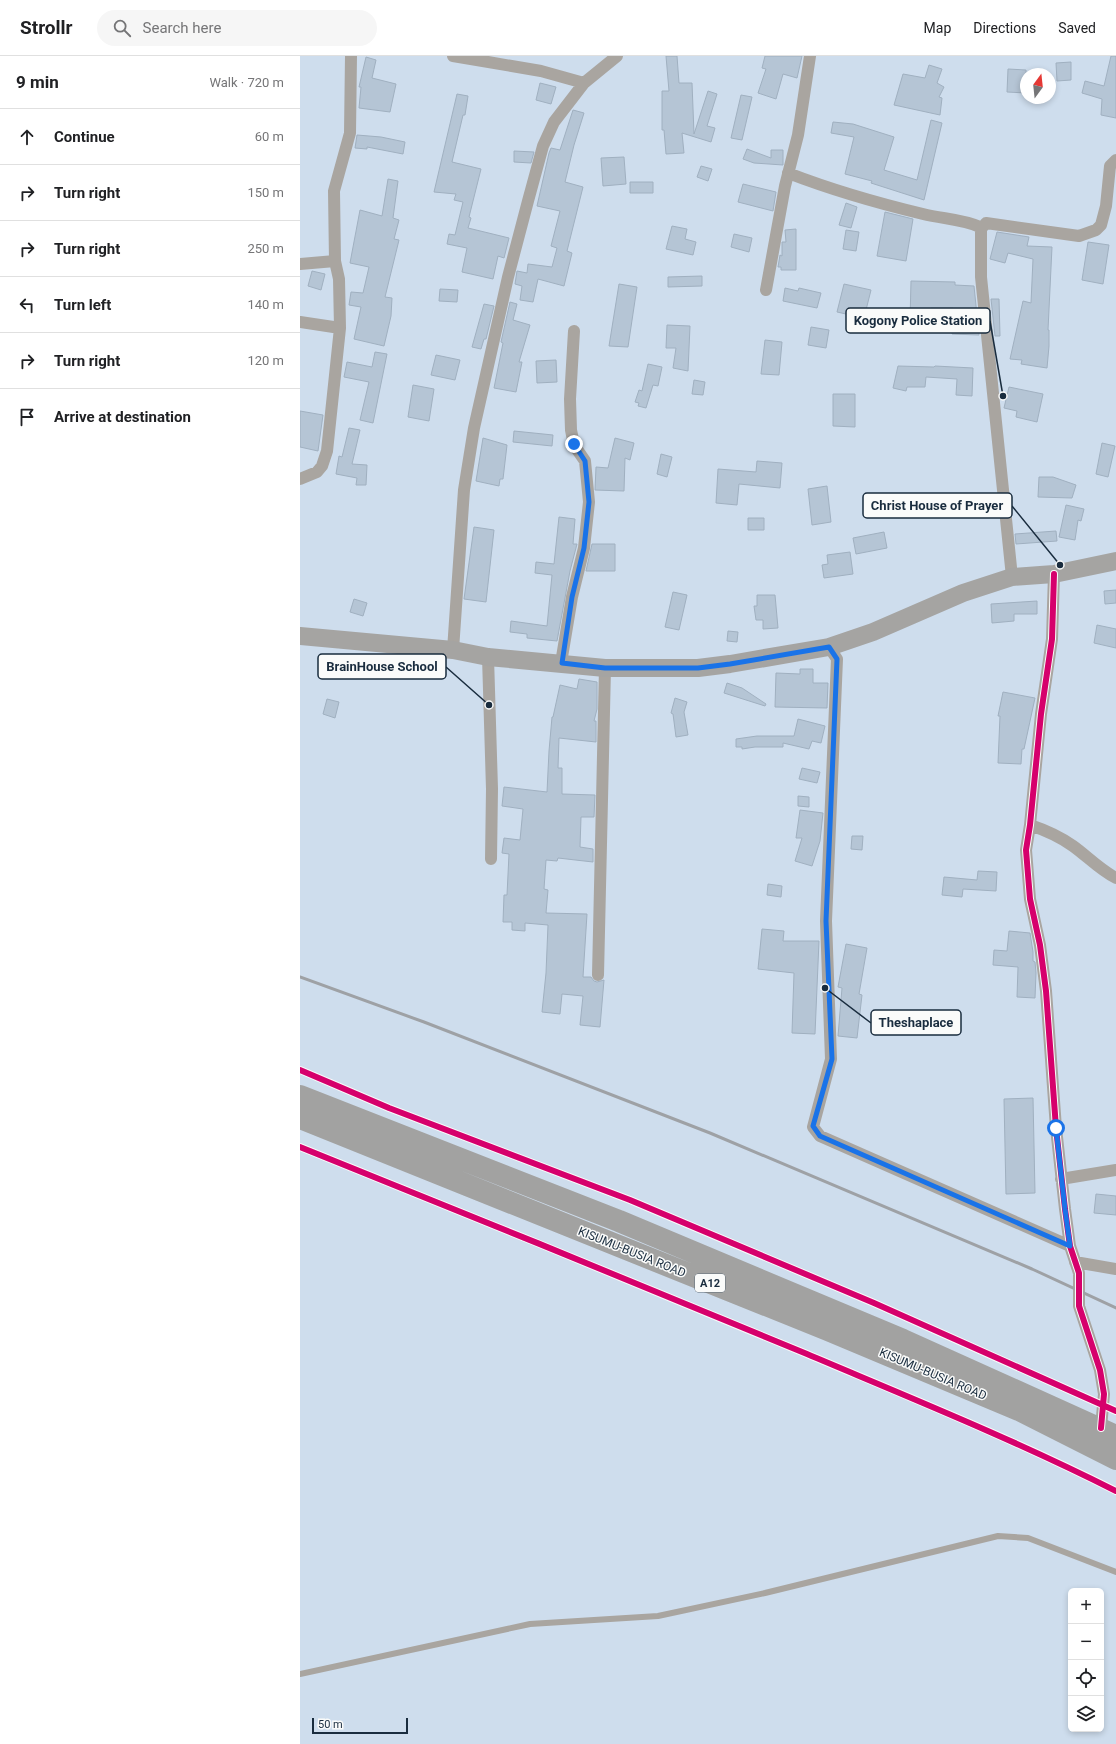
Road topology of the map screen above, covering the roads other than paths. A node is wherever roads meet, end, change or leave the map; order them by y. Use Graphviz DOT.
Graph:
graph roads {
  1 [pos="351,56"];
  2 [pos="452,56"];
  3 [pos="617,56"];
  4 [pos="810,56"];
  5 [pos="584,83"];
  6 [pos="1116,160"];
  7 [pos="788,173"];
  8 [pos="981,229"];
  9 [pos="335,261"];
  10 [pos="300,264"];
  11 [pos="766,290"];
  12 [pos="300,322"];
  13 [pos="340,328"];
  14 [pos="574,331"];
  15 [pos="300,479"];
  16 [pos="1116,561"];
  17 [pos="1054,574"];
  18 [pos="1012,577"];
  19 [pos="300,636"];
  20 [pos="829,647"];
  21 [pos="453,650"];
  22 [pos="488,656"];
  23 [pos="562,663"];
  24 [pos="605,668"];
  25 [pos="1030,825"];
  26 [pos="491,859"];
  27 [pos="1116,878"];
  28 [pos="598,975"];
  29 [pos="300,1096"];
  30 [pos="300,1118"];
  31 [pos="1116,1170"];
  32 [pos="1061,1178"];
  33 [pos="1070,1246"];
  34 [pos="1075,1262"];
  35 [pos="1116,1269"];
  36 [pos="1108,1432"];
  37 [pos="1116,1459"];
  38 [pos="1116,1572"];
  39 [pos="300,1674"];
  1 -- 9 [label="street"];
  2 -- 5 [label="street"];
  3 -- 5 [label="street"];
  4 -- 7 [label="street"];
  5 -- 21 [label="street"];
  6 -- 8 [label="street"];
  7 -- 8 [label="street"];
  7 -- 11 [label="street"];
  8 -- 18 [label="street"];
  9 -- 10 [label="street"];
  9 -- 13 [label="street"];
  12 -- 13 [label="street"];
  13 -- 15 [label="street"];
  14 -- 23 [label="street"];
  16 -- 17 [label="main road"];
  17 -- 18 [label="main road"];
  17 -- 25 [label="street"];
  18 -- 20 [label="main road"];
  19 -- 21 [label="main road"];
  20 -- 24 [label="main road"];
  20 -- 33 [label="street"];
  21 -- 22 [label="main road"];
  22 -- 23 [label="main road"];
  22 -- 26 [label="street"];
  23 -- 24 [label="main road"];
  24 -- 28 [label="street"];
  25 -- 27 [label="street"];
  25 -- 32 [label="street"];
  29 -- 36 [label="highway, KISUMU-BUSIA ROAD / A12"];
  30 -- 37 [label="highway, KISUMU-BUSIA ROAD / A12"];
  31 -- 32 [label="street"];
  32 -- 33 [label="street"];
  33 -- 34 [label="street"];
  34 -- 35 [label="street"];
  34 -- 36 [label="street"];
  38 -- 39 [label="lane"];
}
